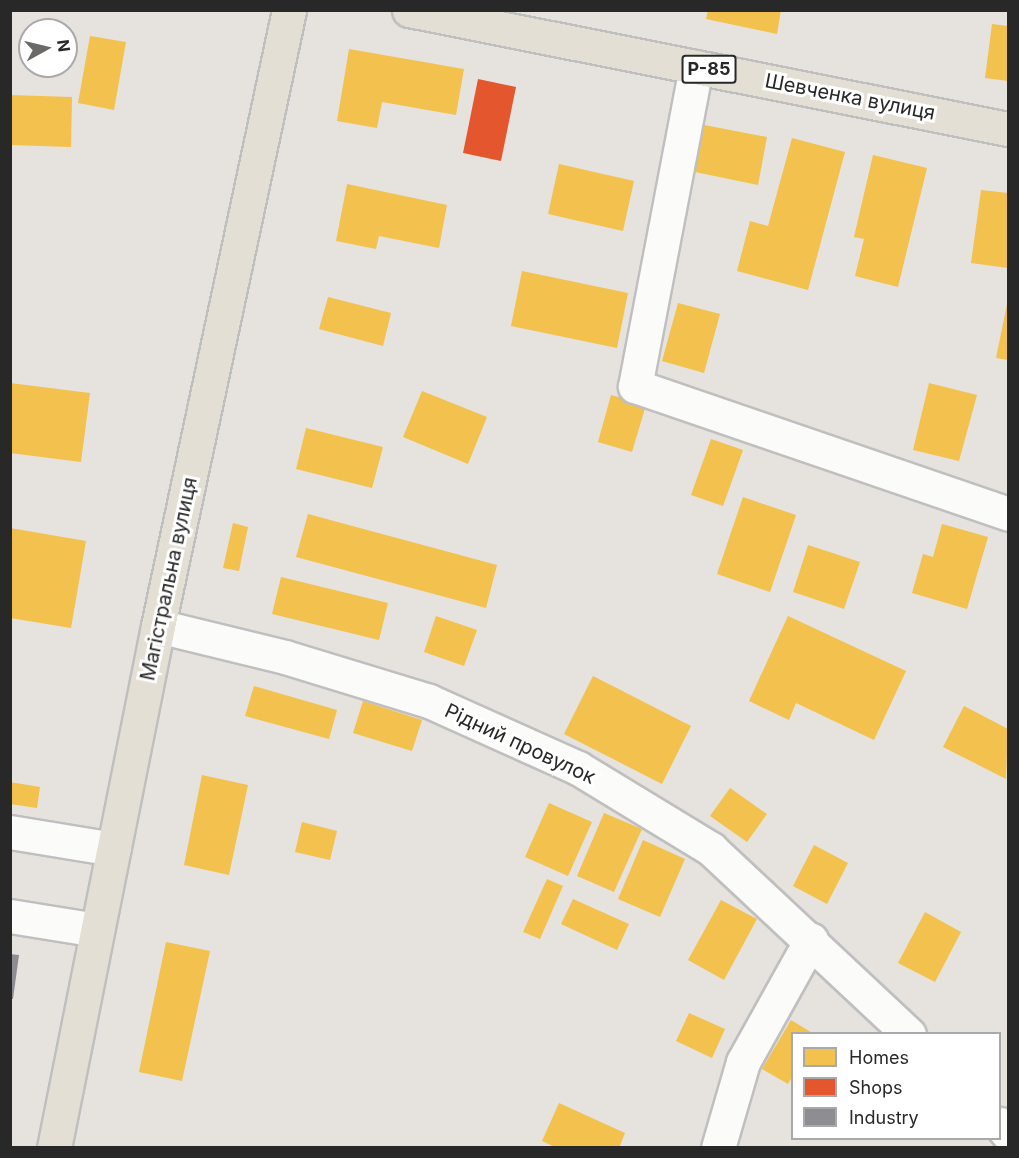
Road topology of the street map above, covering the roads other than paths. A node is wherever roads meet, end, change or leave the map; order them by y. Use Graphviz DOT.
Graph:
graph roads {
  1 [pos="289,10"];
  2 [pos="410,10"];
  3 [pos="696,67"];
  4 [pos="1008,129"];
  5 [pos="1008,514"];
  6 [pos="158,626"];
  7 [pos="10,832"];
  8 [pos="114,849"];
  9 [pos="10,916"];
  10 [pos="97,930"];
  11 [pos="811,940"];
  12 [pos="907,1032"];
  13 [pos="54,1148"];
  14 [pos="718,1148"];
  1 -- 6 [label="main road, Магістральна вулиця"];
  2 -- 3 [label="main road, Шевченка вулиця / Р-85"];
  3 -- 4 [label="main road, Шевченка вулиця / Р-85"];
  3 -- 5 [label="street"];
  6 -- 8 [label="main road, Магістральна вулиця"];
  6 -- 11 [label="street, Рідний провулок"];
  7 -- 8 [label="street"];
  8 -- 10 [label="main road, Магістральна вулиця"];
  9 -- 10 [label="street"];
  10 -- 13 [label="main road, Магістральна вулиця"];
  11 -- 12 [label="street, Рідний провулок"];
  11 -- 14 [label="street"];
}
